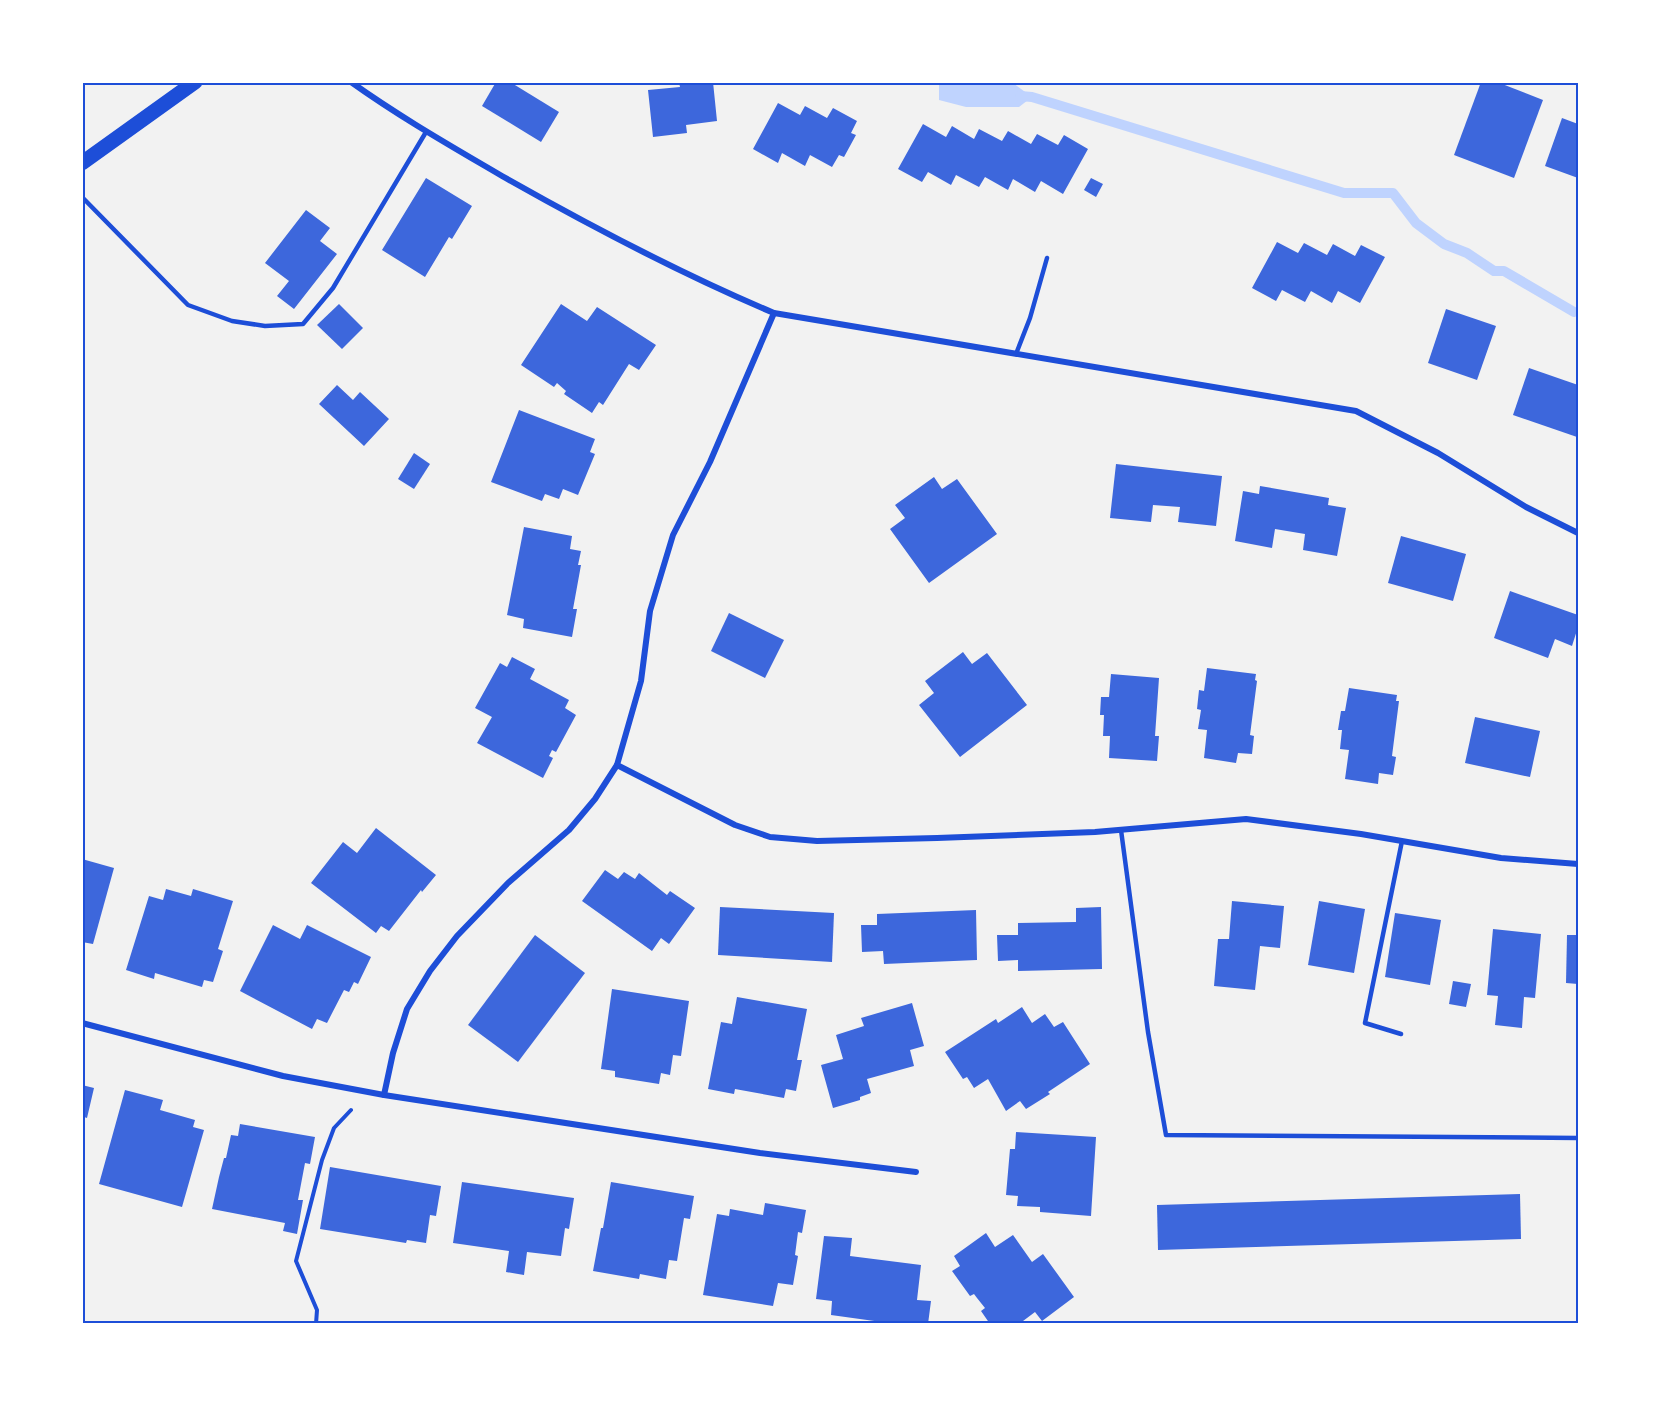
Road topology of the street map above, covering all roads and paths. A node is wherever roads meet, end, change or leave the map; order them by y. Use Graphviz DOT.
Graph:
graph roads {
  1 [pos="195,82"];
  2 [pos="351,82"];
  3 [pos="426,132"];
  4 [pos="82,163"];
  5 [pos="82,197"];
  6 [pos="1047,258"];
  7 [pos="774,313"];
  8 [pos="1016,354"];
  9 [pos="1578,533"];
  10 [pos="617,765"];
  11 [pos="1121,830"];
  12 [pos="1402,841"];
  13 [pos="1578,864"];
  14 [pos="82,1023"];
  15 [pos="1401,1034"];
  16 [pos="367,1092"];
  17 [pos="384,1095"];
  18 [pos="1578,1138"];
  19 [pos="916,1172"];
  20 [pos="316,1323"];
  1 -- 4 [label="main road"];
  2 -- 3 [label="street"];
  3 -- 5 [label="lane"];
  3 -- 7 [label="street"];
  6 -- 8 [label="lane"];
  7 -- 8 [label="street"];
  7 -- 10 [label="street"];
  8 -- 9 [label="street"];
  10 -- 11 [label="street"];
  10 -- 17 [label="street"];
  11 -- 12 [label="street"];
  11 -- 18 [label="lane"];
  12 -- 13 [label="street"];
  12 -- 15 [label="lane"];
  14 -- 16 [label="street"];
  16 -- 17 [label="street"];
  16 -- 20 [label="path"];
  17 -- 19 [label="street"];
}
